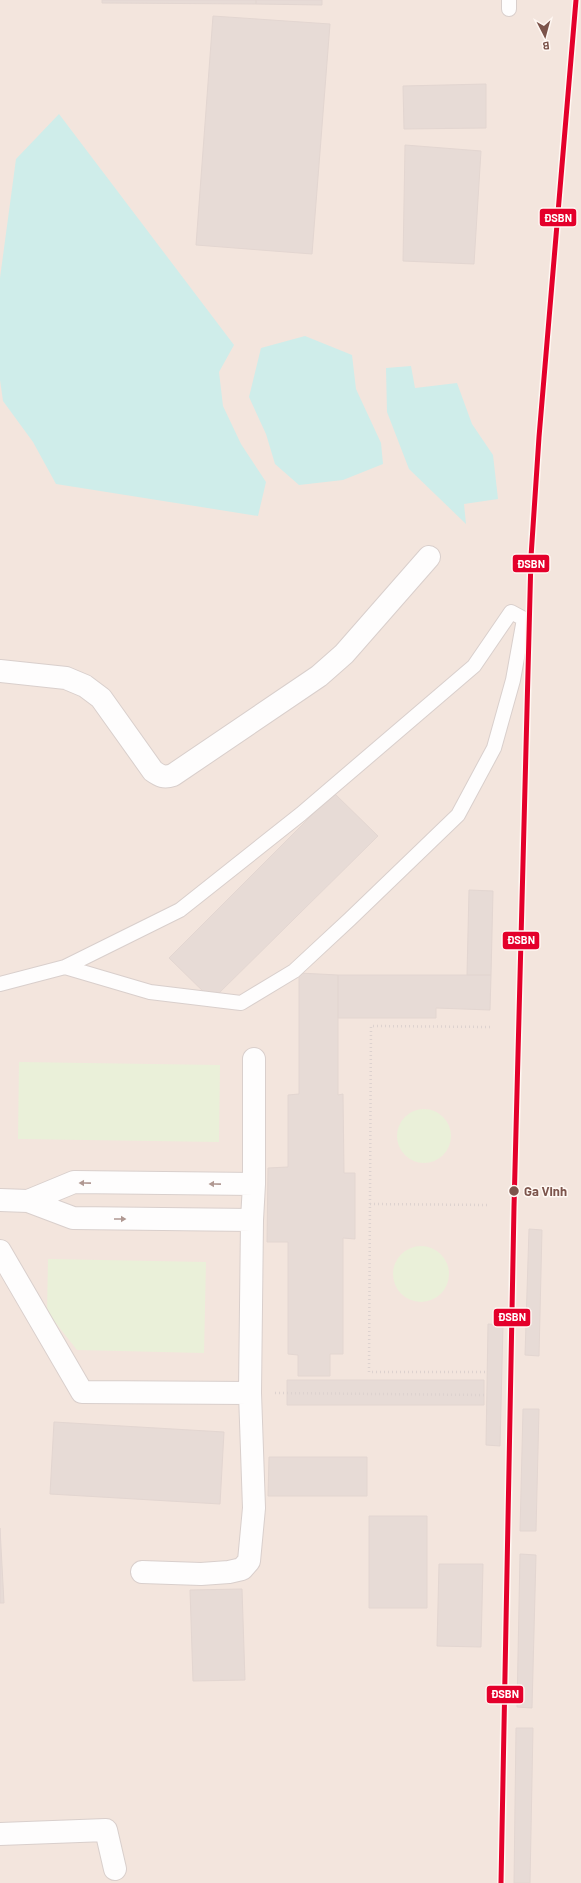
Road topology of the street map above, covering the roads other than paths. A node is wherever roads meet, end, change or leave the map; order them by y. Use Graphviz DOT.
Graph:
graph roads {
  1 [pos="429,557"];
  2 [pos="0,671"];
  3 [pos="65,967"];
  4 [pos="0,984"];
  5 [pos="254,1059"];
  6 [pos="254,1184"];
  7 [pos="0,1200"];
  8 [pos="28,1201"];
  9 [pos="252,1220"];
  10 [pos="0,1251"];
  11 [pos="250,1393"];
  12 [pos="142,1572"];
  13 [pos="0,1834"];
  14 [pos="115,1869"];
  1 -- 2 [label="street"];
  3 -- 3 [label="lane"];
  3 -- 4 [label="lane"];
  5 -- 6 [label="street"];
  6 -- 8 [label="street, one-way"];
  6 -- 9 [label="street"];
  7 -- 8 [label="street"];
  8 -- 9 [label="street, one-way"];
  9 -- 11 [label="street"];
  10 -- 11 [label="street"];
  11 -- 12 [label="street"];
  13 -- 14 [label="street"];
}
